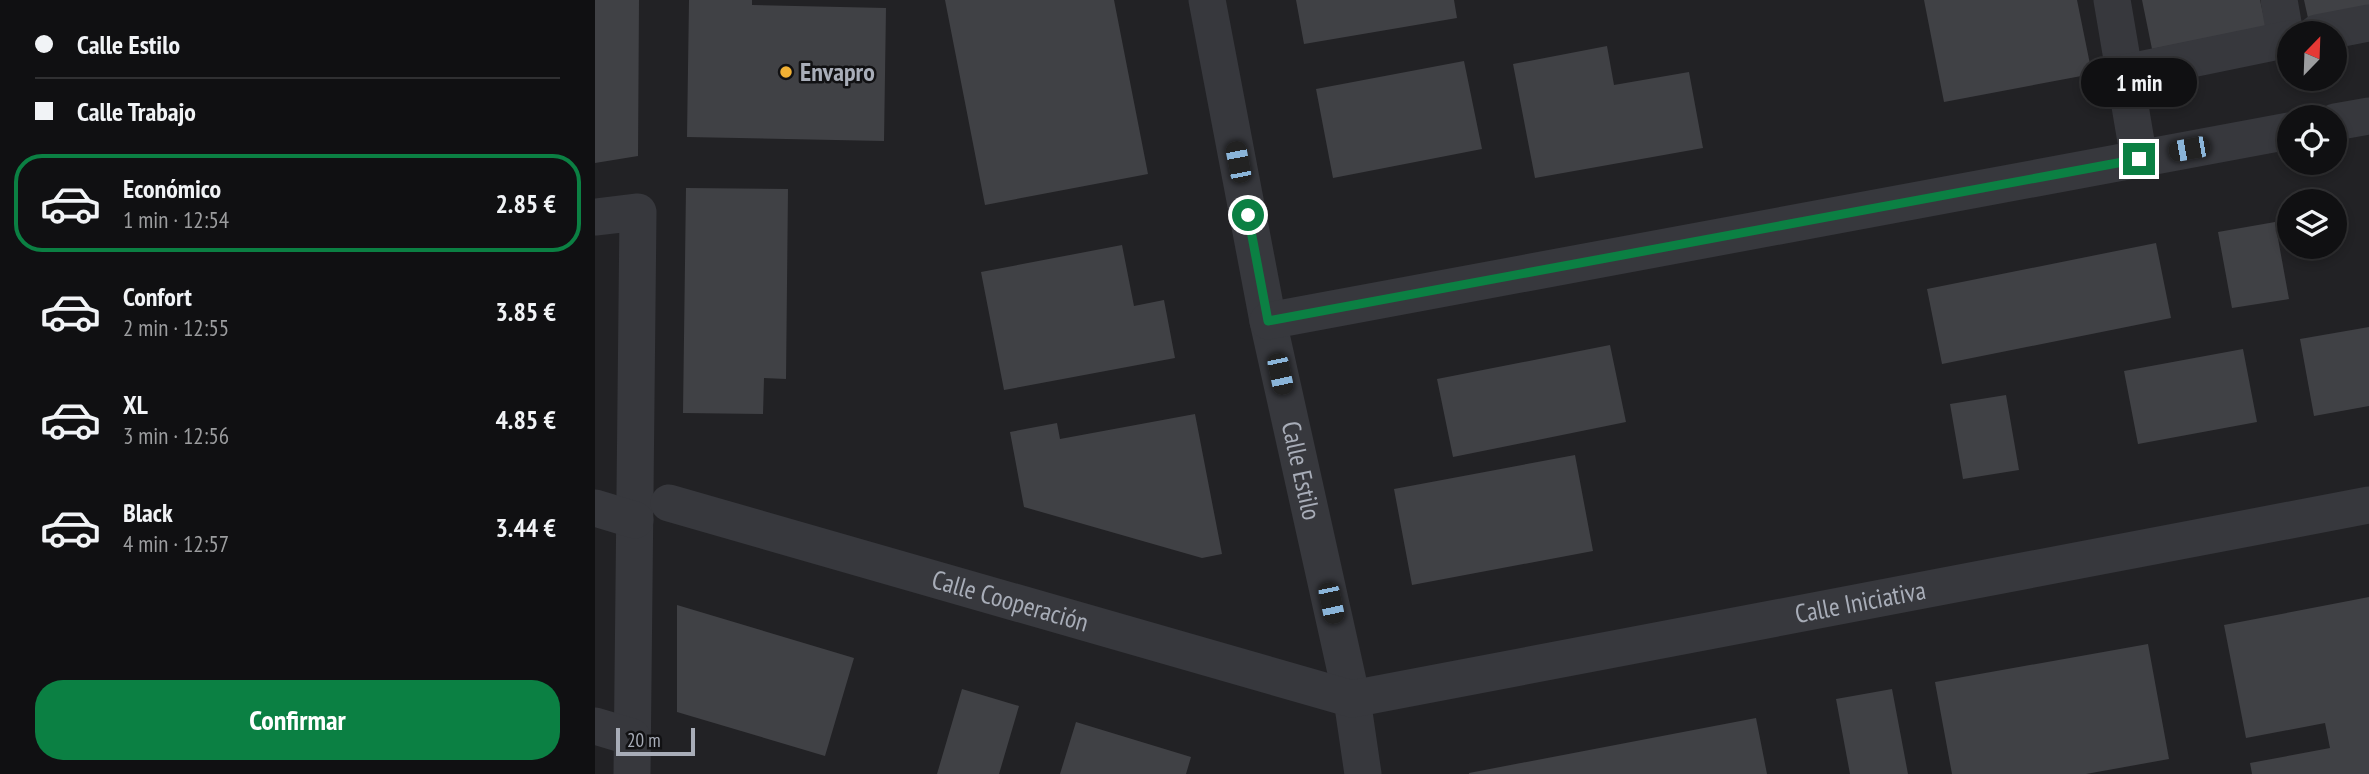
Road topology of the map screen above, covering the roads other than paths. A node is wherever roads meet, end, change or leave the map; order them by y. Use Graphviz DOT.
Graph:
graph roads {
  1 [pos="1207,0"];
  2 [pos="2112,0"];
  3 [pos="2279,0"];
  4 [pos="2289,21"];
  5 [pos="2369,23"];
  6 [pos="2347,27"];
  7 [pos="2277,41"];
  8 [pos="2124,73"];
  9 [pos="2369,116"];
  10 [pos="2347,120"];
  11 [pos="2277,133"];
  12 [pos="2139,159"];
  13 [pos="595,217"];
  14 [pos="1268,321"];
  15 [pos="669,503"];
  16 [pos="2369,505"];
  17 [pos="595,508"];
  18 [pos="635,520"];
  19 [pos="1352,699"];
  20 [pos="595,726"];
  21 [pos="632,737"];
  22 [pos="632,774"];
  23 [pos="1363,774"];
  1 -- 14 [label="street, Calle Estilo"];
  2 -- 8 [label="street"];
  3 -- 4 [label="street"];
  5 -- 6 [label="street"];
  7 -- 8 [label="street"];
  8 -- 12 [label="street"];
  9 -- 10 [label="street"];
  11 -- 12 [label="street"];
  12 -- 14 [label="street"];
  13 -- 18 [label="street"];
  14 -- 19 [label="street, Calle Estilo"];
  15 -- 19 [label="street, Calle Cooperación"];
  16 -- 19 [label="street, Calle Iniciativa"];
  17 -- 18 [label="street"];
  18 -- 21 [label="street"];
  19 -- 23 [label="street, Calle Estilo"];
  20 -- 21 [label="street"];
  21 -- 22 [label="street"];
}
